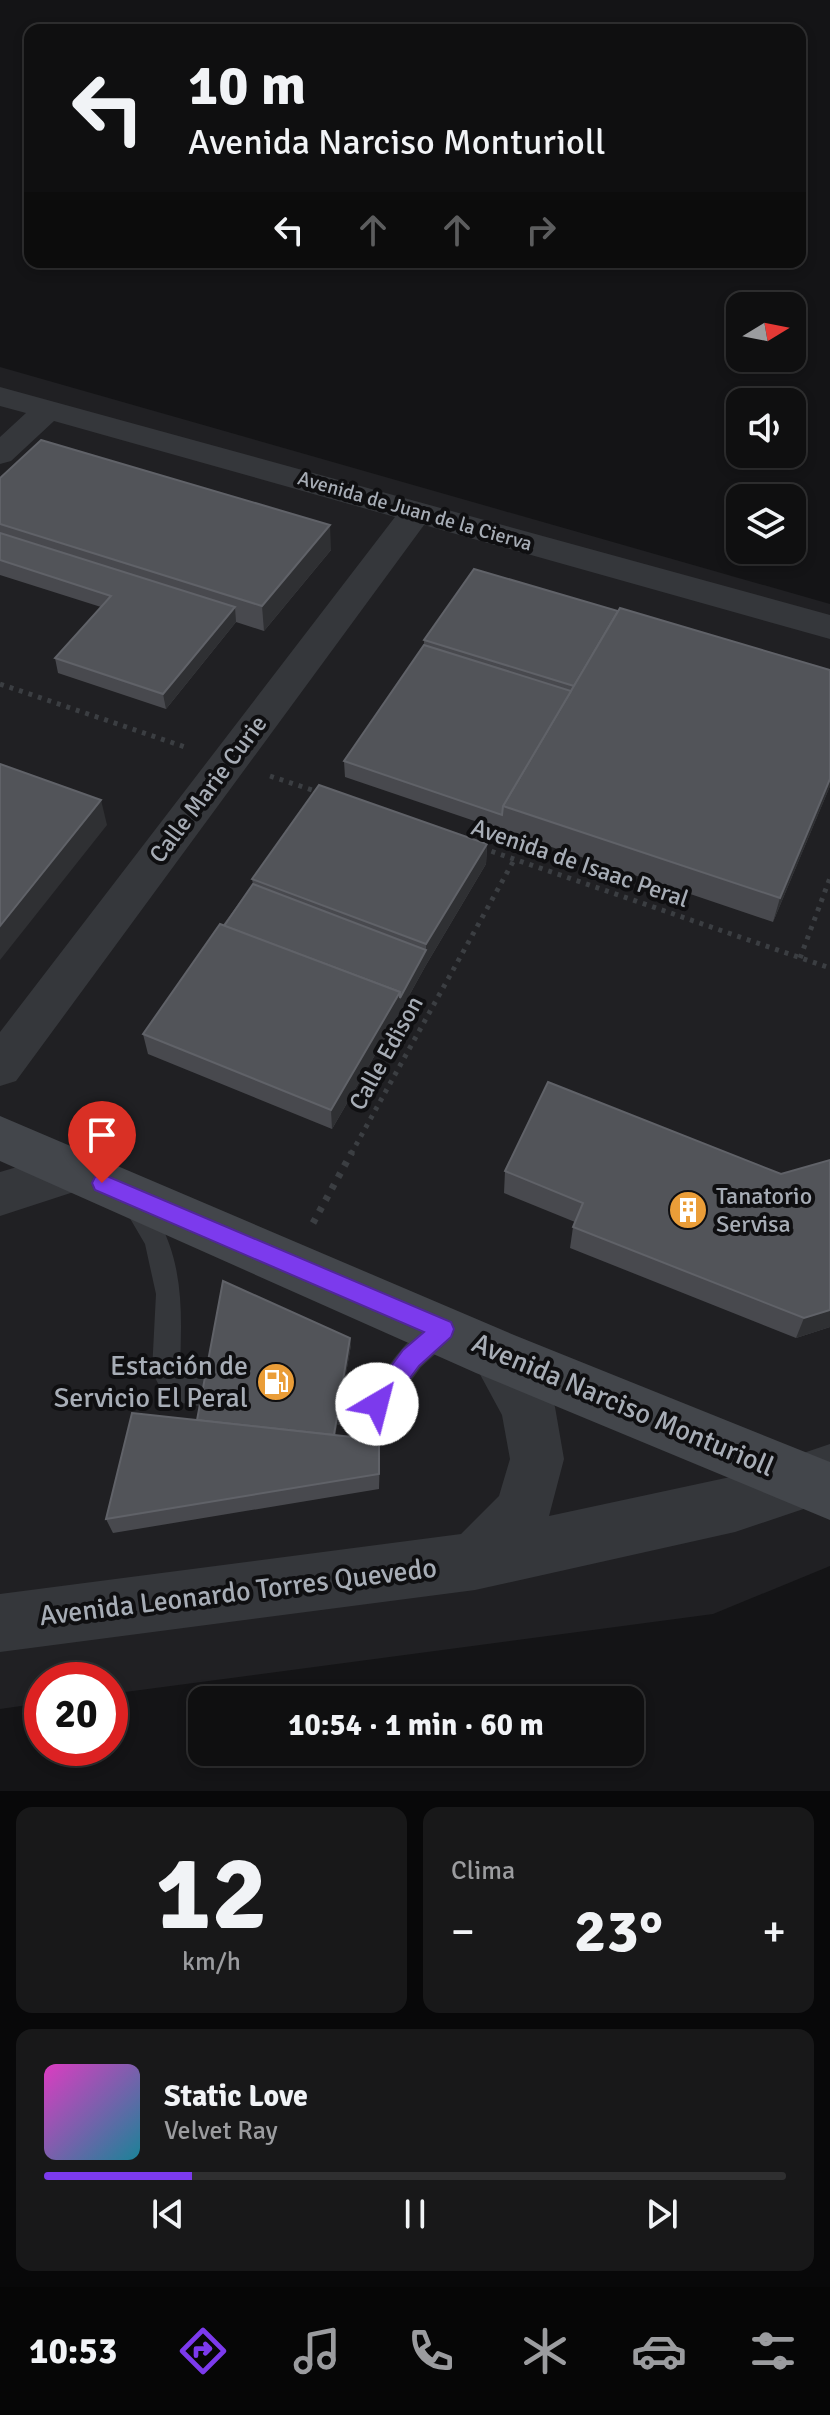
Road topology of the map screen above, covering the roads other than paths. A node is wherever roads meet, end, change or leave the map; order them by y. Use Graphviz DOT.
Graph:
graph roads {
  1 [pos="0,396"];
  2 [pos="48,410"];
  3 [pos="0,454"];
  4 [pos="416,512"];
  5 [pos="830,627"];
  6 [pos="0,1067"];
  7 [pos="0,1138"];
  8 [pos="75,1171"];
  9 [pos="0,1194"];
  10 [pos="129,1195"];
  11 [pos="443,1329"];
  12 [pos="495,1354"];
  13 [pos="251,1399"];
  14 [pos="280,1403"];
  15 [pos="824,1487"];
  16 [pos="475,1561"];
  17 [pos="0,1623"];
  1 -- 2 [label="street, Avenida de Juan de la Cierva"];
  2 -- 3 [label="street"];
  2 -- 4 [label="street, Avenida de Juan de la Cierva"];
  4 -- 5 [label="street, Avenida de Juan de la Cierva"];
  4 -- 6 [label="street, Calle Marie Curie"];
  7 -- 8 [label="street, Avenida Narciso Monturioll"];
  8 -- 9 [label="street"];
  8 -- 10 [label="street, Avenida Narciso Monturioll"];
  10 -- 11 [label="street, Avenida Narciso Monturioll"];
  10 -- 13 [label="lane"];
  11 -- 12 [label="street, Avenida Narciso Monturioll"];
  11 -- 14 [label="lane"];
  12 -- 15 [label="street, Avenida Narciso Monturioll"];
  12 -- 16 [label="street"];
  15 -- 16 [label="street, Avenida Leonardo Torres Quevedo"];
  16 -- 17 [label="street, Avenida Leonardo Torres Quevedo"];
}
